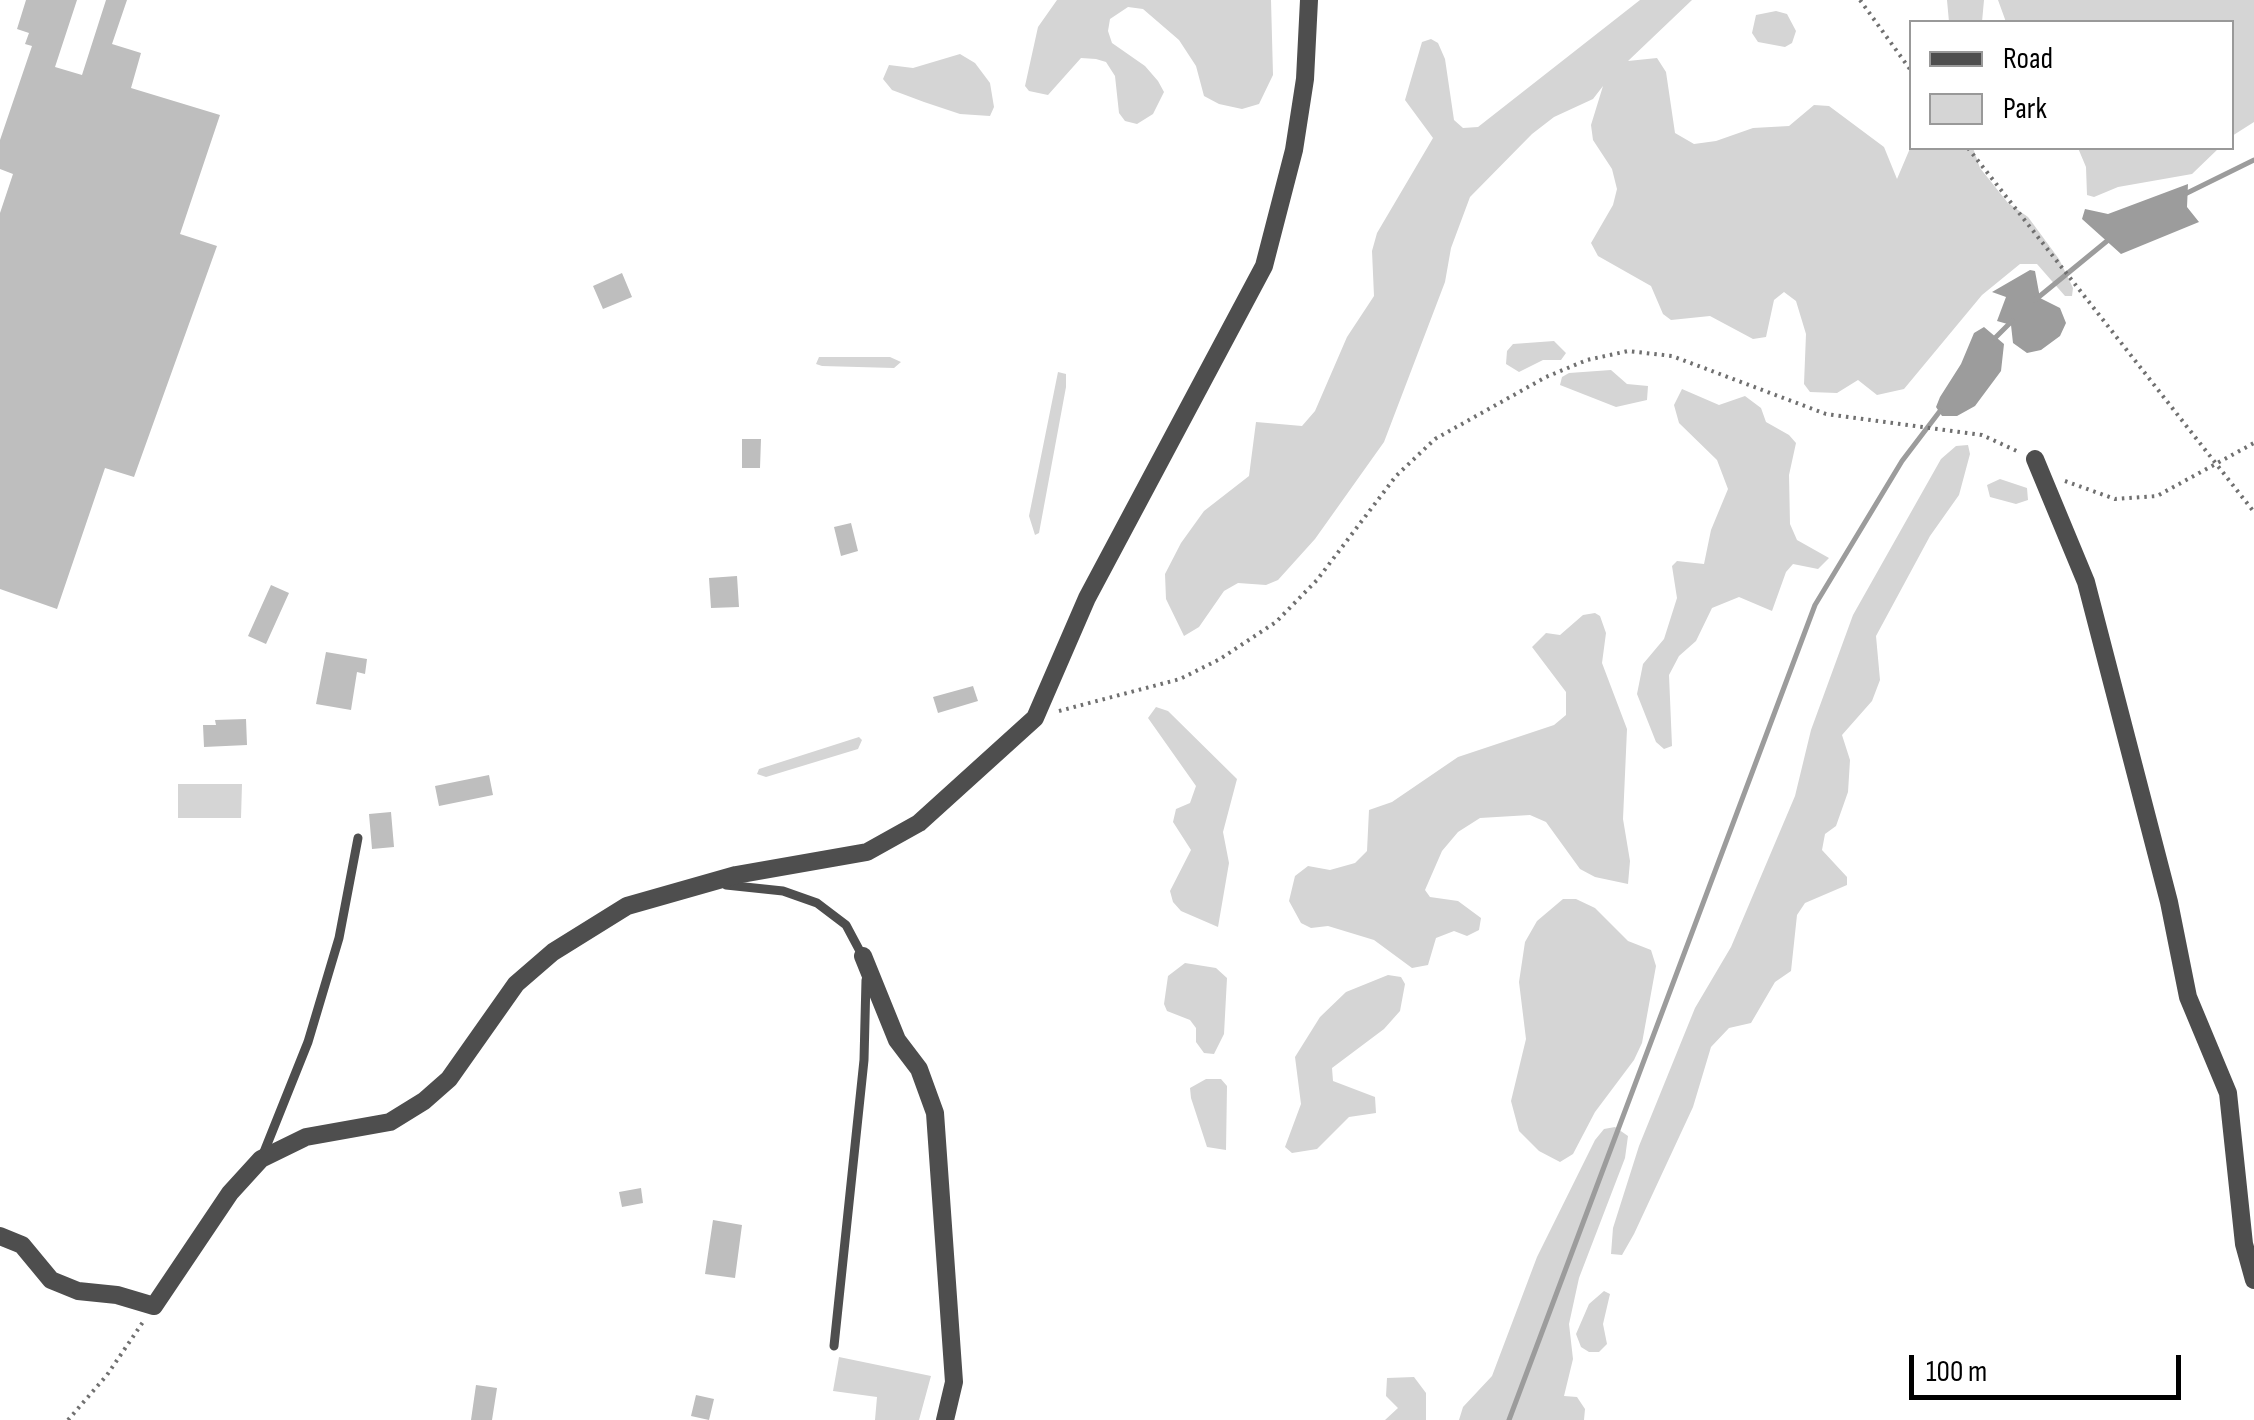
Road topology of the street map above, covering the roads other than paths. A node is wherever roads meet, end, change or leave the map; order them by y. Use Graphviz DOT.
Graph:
graph roads {
  1 [pos="1309,0"];
  2 [pos="2035,458"];
  3 [pos="358,838"];
  4 [pos="705,886"];
  5 [pos="863,956"];
  6 [pos="261,1159"];
  7 [pos="0,1236"];
  8 [pos="2254,1280"];
  9 [pos="834,1346"];
  10 [pos="945,1420"];
  1 -- 4 [label="street"];
  2 -- 8 [label="street"];
  3 -- 6 [label="lane"];
  4 -- 5 [label="lane"];
  4 -- 6 [label="street"];
  5 -- 9 [label="lane"];
  5 -- 10 [label="street"];
  6 -- 7 [label="street"];
}
